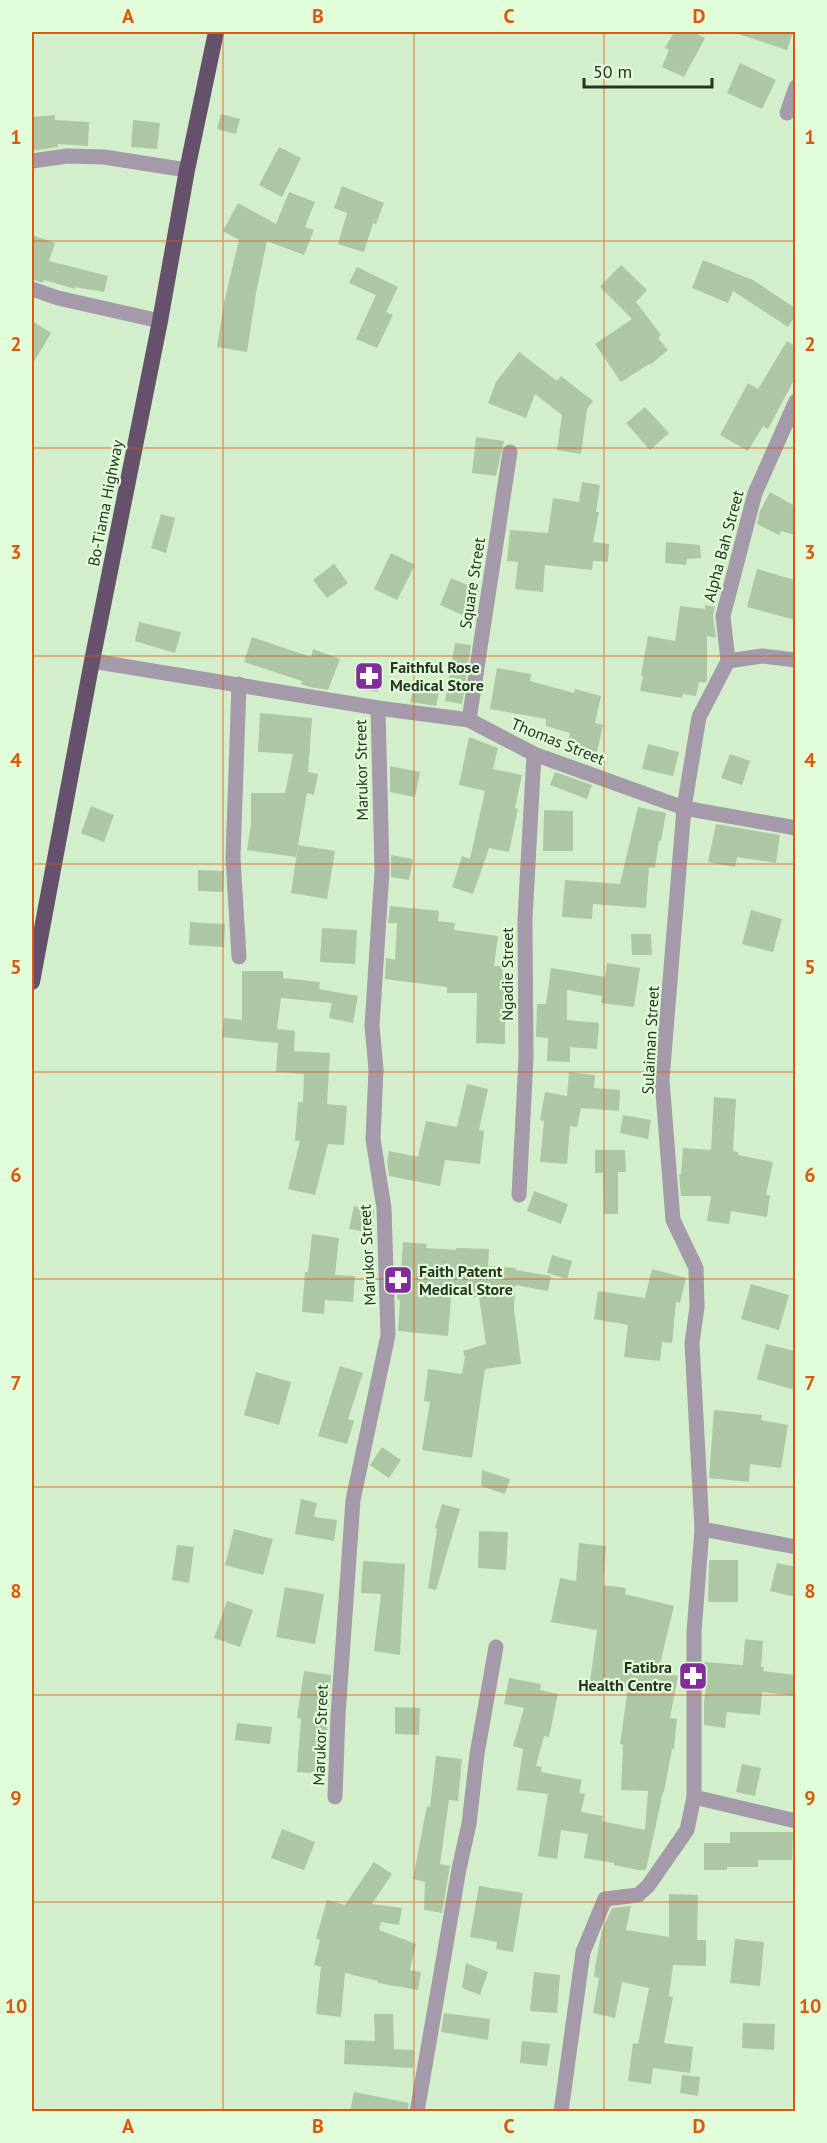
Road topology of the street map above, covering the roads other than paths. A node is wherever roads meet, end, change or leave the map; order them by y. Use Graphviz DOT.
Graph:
graph roads {
  1 [pos="216,32"];
  2 [pos="795,87"];
  3 [pos="787,113"];
  4 [pos="32,161"];
  5 [pos="187,170"];
  6 [pos="32,289"];
  7 [pos="160,321"];
  8 [pos="795,401"];
  9 [pos="510,452"];
  10 [pos="795,660"];
  11 [pos="92,661"];
  12 [pos="728,661"];
  13 [pos="239,684"];
  14 [pos="378,708"];
  15 [pos="469,720"];
  16 [pos="534,754"];
  17 [pos="684,808"];
  18 [pos="795,828"];
  19 [pos="239,957"];
  20 [pos="32,982"];
  21 [pos="519,1195"];
  22 [pos="702,1529"];
  23 [pos="795,1547"];
  24 [pos="496,1647"];
  25 [pos="335,1797"];
  26 [pos="694,1797"];
  27 [pos="795,1821"];
  28 [pos="417,2112"];
  29 [pos="561,2112"];
  1 -- 5 [label="highway, Bo-Tiama Highway"];
  2 -- 3 [label="street"];
  4 -- 5 [label="street"];
  5 -- 7 [label="highway, Bo-Tiama Highway"];
  6 -- 7 [label="street"];
  7 -- 11 [label="highway, Bo-Tiama Highway"];
  8 -- 12 [label="street, Alpha Bah Street"];
  9 -- 15 [label="street, Square Street"];
  10 -- 12 [label="street"];
  11 -- 13 [label="street, Thomas Street"];
  11 -- 20 [label="highway, Bo-Tiama Highway"];
  12 -- 17 [label="street"];
  13 -- 14 [label="street, Thomas Street"];
  13 -- 19 [label="street"];
  14 -- 15 [label="street, Thomas Street"];
  14 -- 25 [label="street, Marukor Street"];
  15 -- 16 [label="street, Thomas Street"];
  16 -- 17 [label="street, Thomas Street"];
  16 -- 21 [label="street, Ngadie Street"];
  17 -- 18 [label="street, Thomas Street"];
  17 -- 22 [label="street, Sulaiman Street"];
  22 -- 23 [label="street"];
  22 -- 26 [label="street"];
  24 -- 28 [label="street"];
  26 -- 27 [label="street"];
  26 -- 29 [label="street"];
}
